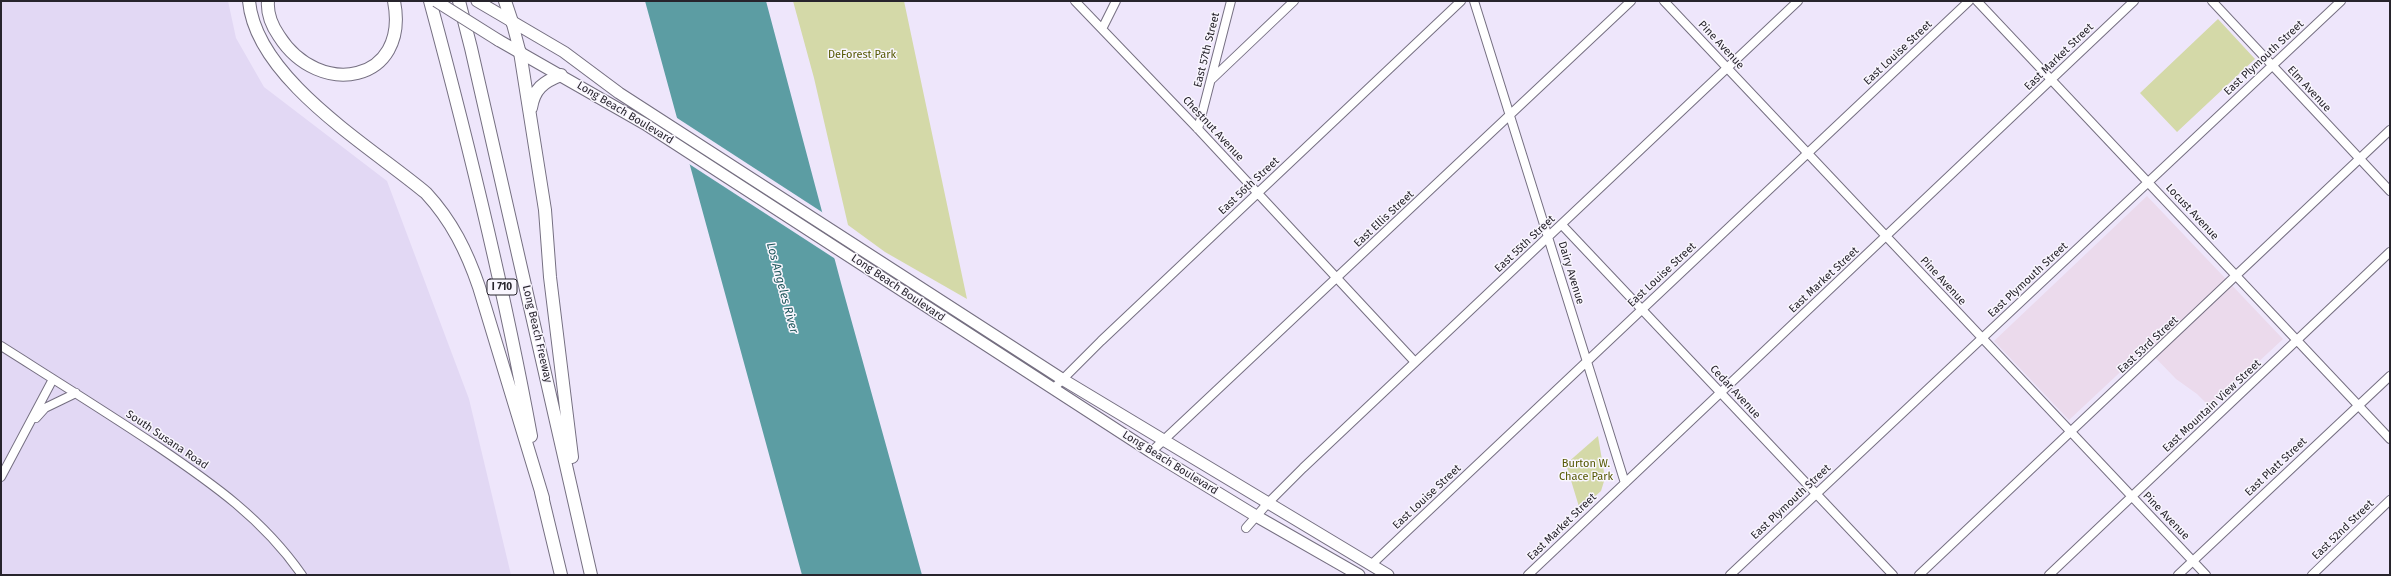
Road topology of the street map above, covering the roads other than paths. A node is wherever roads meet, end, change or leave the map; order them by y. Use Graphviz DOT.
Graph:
graph roads {
  1 [pos="249,1"];
  2 [pos="268,1"];
  3 [pos="394,1"];
  4 [pos="430,1"];
  5 [pos="436,1"];
  6 [pos="459,1"];
  7 [pos="477,1"];
  8 [pos="505,1"];
  9 [pos="1075,1"];
  10 [pos="1116,1"];
  11 [pos="1231,1"];
  12 [pos="1294,1"];
  13 [pos="1461,1"];
  14 [pos="1474,1"];
  15 [pos="1631,1"];
  16 [pos="1664,1"];
  17 [pos="1798,1"];
  18 [pos="1969,1"];
  19 [pos="1978,1"];
  20 [pos="2134,1"];
  21 [pos="2212,1"];
  22 [pos="2341,1"];
  23 [pos="512,22"];
  24 [pos="1102,30"];
  25 [pos="520,52"];
  26 [pos="2272,66"];
  27 [pos="1727,68"];
  28 [pos="561,75"];
  29 [pos="1211,79"];
  30 [pos="2051,80"];
  31 [pos="529,115"];
  32 [pos="1509,116"];
  33 [pos="1198,129"];
  34 [pos="2390,130"];
  35 [pos="1808,153"];
  36 [pos="2360,159"];
  37 [pos="2149,183"];
  38 [pos="2390,191"];
  39 [pos="1258,193"];
  40 [pos="1562,225"];
  41 [pos="1887,236"];
  42 [pos="1549,237"];
  43 [pos="2390,252"];
  44 [pos="2237,277"];
  45 [pos="1337,278"];
  46 [pos="1642,309"];
  47 [pos="1982,338"];
  48 [pos="2298,341"];
  49 [pos="1,346"];
  50 [pos="1587,361"];
  51 [pos="1416,362"];
  52 [pos="2390,376"];
  53 [pos="53,379"];
  54 [pos="1062,379"];
  55 [pos="1053,389"];
  56 [pos="76,393"];
  57 [pos="1721,393"];
  58 [pos="2358,405"];
  59 [pos="27,429"];
  60 [pos="2071,431"];
  61 [pos="2390,439"];
  62 [pos="1164,440"];
  63 [pos="1151,452"];
  64 [pos="1,478"];
  65 [pos="1625,483"];
  66 [pos="1816,494"];
  67 [pos="2132,497"];
  68 [pos="543,498"];
  69 [pos="2390,500"];
  70 [pos="1267,504"];
  71 [pos="1256,516"];
  72 [pos="579,520"];
  73 [pos="1246,528"];
  74 [pos="2193,561"];
  75 [pos="1371,565"];
  76 [pos="302,575"];
  77 [pos="561,575"];
  78 [pos="591,575"];
  79 [pos="1359,575"];
  80 [pos="1388,575"];
  81 [pos="1528,575"];
  82 [pos="1730,575"];
  83 [pos="1893,575"];
  84 [pos="1920,575"];
  85 [pos="2049,575"];
  86 [pos="2178,575"];
  87 [pos="2206,575"];
  88 [pos="2312,575"];
  1 -- 68 [label="highway"];
  2 -- 3 [label="highway"];
  4 -- 68 [label="highway, I 710"];
  5 -- 25 [label="main road, Long Beach Boulevard, bridge"];
  6 -- 72 [label="highway, Long Beach Freeway / I 710"];
  7 -- 23 [label="main road, Long Beach Boulevard"];
  8 -- 23 [label="highway"];
  9 -- 24 [label="street, Chestnut Avenue"];
  10 -- 24 [label="street"];
  11 -- 29 [label="street, East 57th Street"];
  12 -- 29 [label="street"];
  13 -- 39 [label="street, East 56th Street"];
  14 -- 32 [label="street, Dairy Avenue"];
  15 -- 32 [label="street, East Ellis Street"];
  16 -- 27 [label="street, Pine Avenue"];
  17 -- 27 [label="street, East 55th Street"];
  18 -- 35 [label="street, East Louise Street"];
  19 -- 30 [label="street, Locust Avenue"];
  20 -- 30 [label="street, East Market Street"];
  21 -- 26 [label="street, Elm Avenue"];
  22 -- 26 [label="street, East Plymouth Street"];
  23 -- 25 [label="main road"];
  23 -- 54 [label="main road, Long Beach Boulevard"];
  24 -- 33 [label="street, Chestnut Avenue"];
  25 -- 28 [label="main road, Long Beach Boulevard"];
  25 -- 31 [label="highway"];
  26 -- 36 [label="street, Elm Avenue"];
  26 -- 37 [label="street, East Plymouth Street"];
  27 -- 35 [label="street, Pine Avenue"];
  27 -- 40 [label="street, East 55th Street"];
  28 -- 31 [label="highway"];
  28 -- 55 [label="main road, Long Beach Boulevard"];
  29 -- 33 [label="street, East 57th Street"];
  30 -- 37 [label="street, Locust Avenue"];
  30 -- 41 [label="street, East Market Street"];
  31 -- 72 [label="highway"];
  32 -- 42 [label="street, Dairy Avenue"];
  32 -- 45 [label="street, East Ellis Street"];
  33 -- 39 [label="street, Chestnut Avenue"];
  34 -- 36 [label="street, East 53rd Street"];
  35 -- 41 [label="street, Pine Avenue"];
  35 -- 46 [label="street, East Louise Street"];
  36 -- 38 [label="street, Elm Avenue"];
  36 -- 44 [label="street, East 53rd Street"];
  37 -- 44 [label="street, Locust Avenue"];
  37 -- 47 [label="street, East Plymouth Street"];
  39 -- 45 [label="street, Chestnut Avenue"];
  39 -- 54 [label="street, East 56th Street"];
  40 -- 42 [label="street, East 55th Street"];
  40 -- 46 [label="street, Cedar Avenue"];
  41 -- 47 [label="street, Pine Avenue"];
  41 -- 57 [label="street, East Market Street"];
  42 -- 50 [label="street, Dairy Avenue"];
  42 -- 51 [label="street, East 55th Street"];
  43 -- 48 [label="street, East Mountain View Street"];
  44 -- 48 [label="street, Locust Avenue"];
  44 -- 60 [label="street, East 53rd Street"];
  45 -- 51 [label="street, Chestnut Avenue"];
  45 -- 62 [label="street, East Ellis Street"];
  46 -- 50 [label="street, East Louise Street"];
  46 -- 57 [label="street, Cedar Avenue"];
  47 -- 60 [label="street, Pine Avenue"];
  47 -- 66 [label="street, East Plymouth Street"];
  48 -- 58 [label="street, Locust Avenue"];
  48 -- 67 [label="street, East Mountain View Street"];
  49 -- 53 [label="street, South Susana Road"];
  50 -- 65 [label="street, Dairy Avenue"];
  50 -- 75 [label="street, East Louise Street"];
  51 -- 70 [label="street, East 55th Street"];
  52 -- 58 [label="street, East Platt Street"];
  53 -- 56 [label="street, South Susana Road"];
  53 -- 59 [label="street"];
  54 -- 55 [label="street, East 56th Street"];
  54 -- 62 [label="main road, Long Beach Boulevard"];
  55 -- 63 [label="main road, Long Beach Boulevard"];
  56 -- 59 [label="street"];
  56 -- 76 [label="street, South Susana Road"];
  57 -- 65 [label="street, East Market Street"];
  57 -- 66 [label="street, Cedar Avenue"];
  58 -- 61 [label="street, Locust Avenue"];
  58 -- 74 [label="street, East Platt Street"];
  59 -- 64 [label="street"];
  60 -- 67 [label="street, Pine Avenue"];
  60 -- 84 [label="street, East 53rd Street"];
  62 -- 63 [label="street, East Ellis Street"];
  62 -- 70 [label="main road, Long Beach Boulevard"];
  63 -- 71 [label="main road, Long Beach Boulevard"];
  65 -- 81 [label="street, East Market Street"];
  66 -- 82 [label="street, East Plymouth Street"];
  66 -- 83 [label="street, Cedar Avenue"];
  67 -- 74 [label="street, Pine Avenue"];
  67 -- 85 [label="street, East Mountain View Street"];
  68 -- 77 [label="highway, I 710"];
  69 -- 88 [label="street, East 52nd Street"];
  70 -- 71 [label="street, East 55th Street"];
  70 -- 75 [label="main road, Long Beach Boulevard"];
  71 -- 73 [label="street, East 55th Street"];
  71 -- 79 [label="main road, Long Beach Boulevard"];
  72 -- 78 [label="highway, Long Beach Freeway / I 710"];
  74 -- 86 [label="street, East Platt Street"];
  74 -- 87 [label="street, Pine Avenue"];
  75 -- 80 [label="main road, Long Beach Boulevard"];
}
